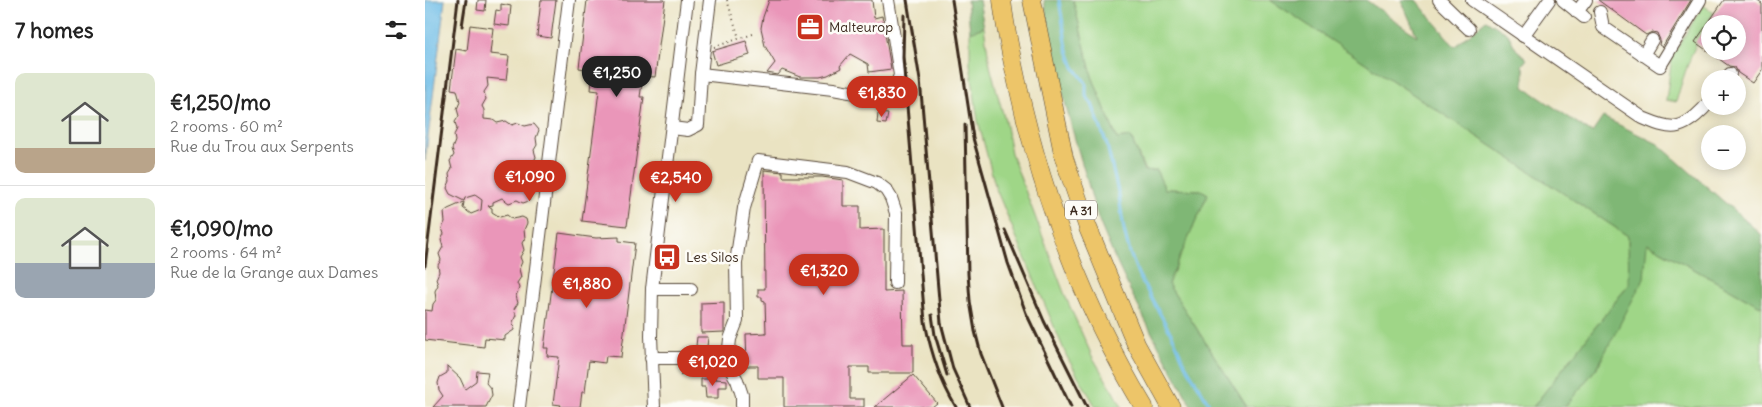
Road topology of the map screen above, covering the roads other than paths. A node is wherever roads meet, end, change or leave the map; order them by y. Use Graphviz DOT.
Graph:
graph roads {
  1 [pos="569,0"];
  2 [pos="687,0"];
  3 [pos="710,0"];
  4 [pos="889,0"];
  5 [pos="1002,0"];
  6 [pos="1032,0"];
  7 [pos="1439,0"];
  8 [pos="1472,0"];
  9 [pos="1549,0"];
  10 [pos="1563,0"];
  11 [pos="1587,0"];
  12 [pos="1700,0"];
  13 [pos="1600,12"];
  14 [pos="1469,29"];
  15 [pos="1523,36"];
  16 [pos="1652,40"];
  17 [pos="1643,55"];
  18 [pos="701,74"];
  19 [pos="1701,112"];
  20 [pos="671,128"];
  21 [pos="895,283"];
  22 [pos="652,289"];
  23 [pos="691,289"];
  24 [pos="651,358"];
  25 [pos="728,358"];
  26 [pos="742,401"];
  27 [pos="519,407"];
  28 [pos="654,407"];
  29 [pos="748,407"];
  30 [pos="1144,407"];
  31 [pos="1171,407"];
  1 -- 27 [label="street"];
  2 -- 20 [label="street"];
  3 -- 18 [label="street"];
  4 -- 18 [label="street"];
  5 -- 30 [label="highway, A 31"];
  6 -- 31 [label="highway, A 31"];
  7 -- 14 [label="street"];
  8 -- 15 [label="street"];
  9 -- 15 [label="street"];
  10 -- 11 [label="street"];
  12 -- 17 [label="street"];
  13 -- 17 [label="street"];
  15 -- 19 [label="street"];
  16 -- 17 [label="street"];
  18 -- 20 [label="street"];
  20 -- 22 [label="street"];
  21 -- 25 [label="street"];
  22 -- 23 [label="street"];
  22 -- 24 [label="street"];
  24 -- 25 [label="street"];
  24 -- 28 [label="street"];
  25 -- 26 [label="street"];
  26 -- 29 [label="street"];
}
